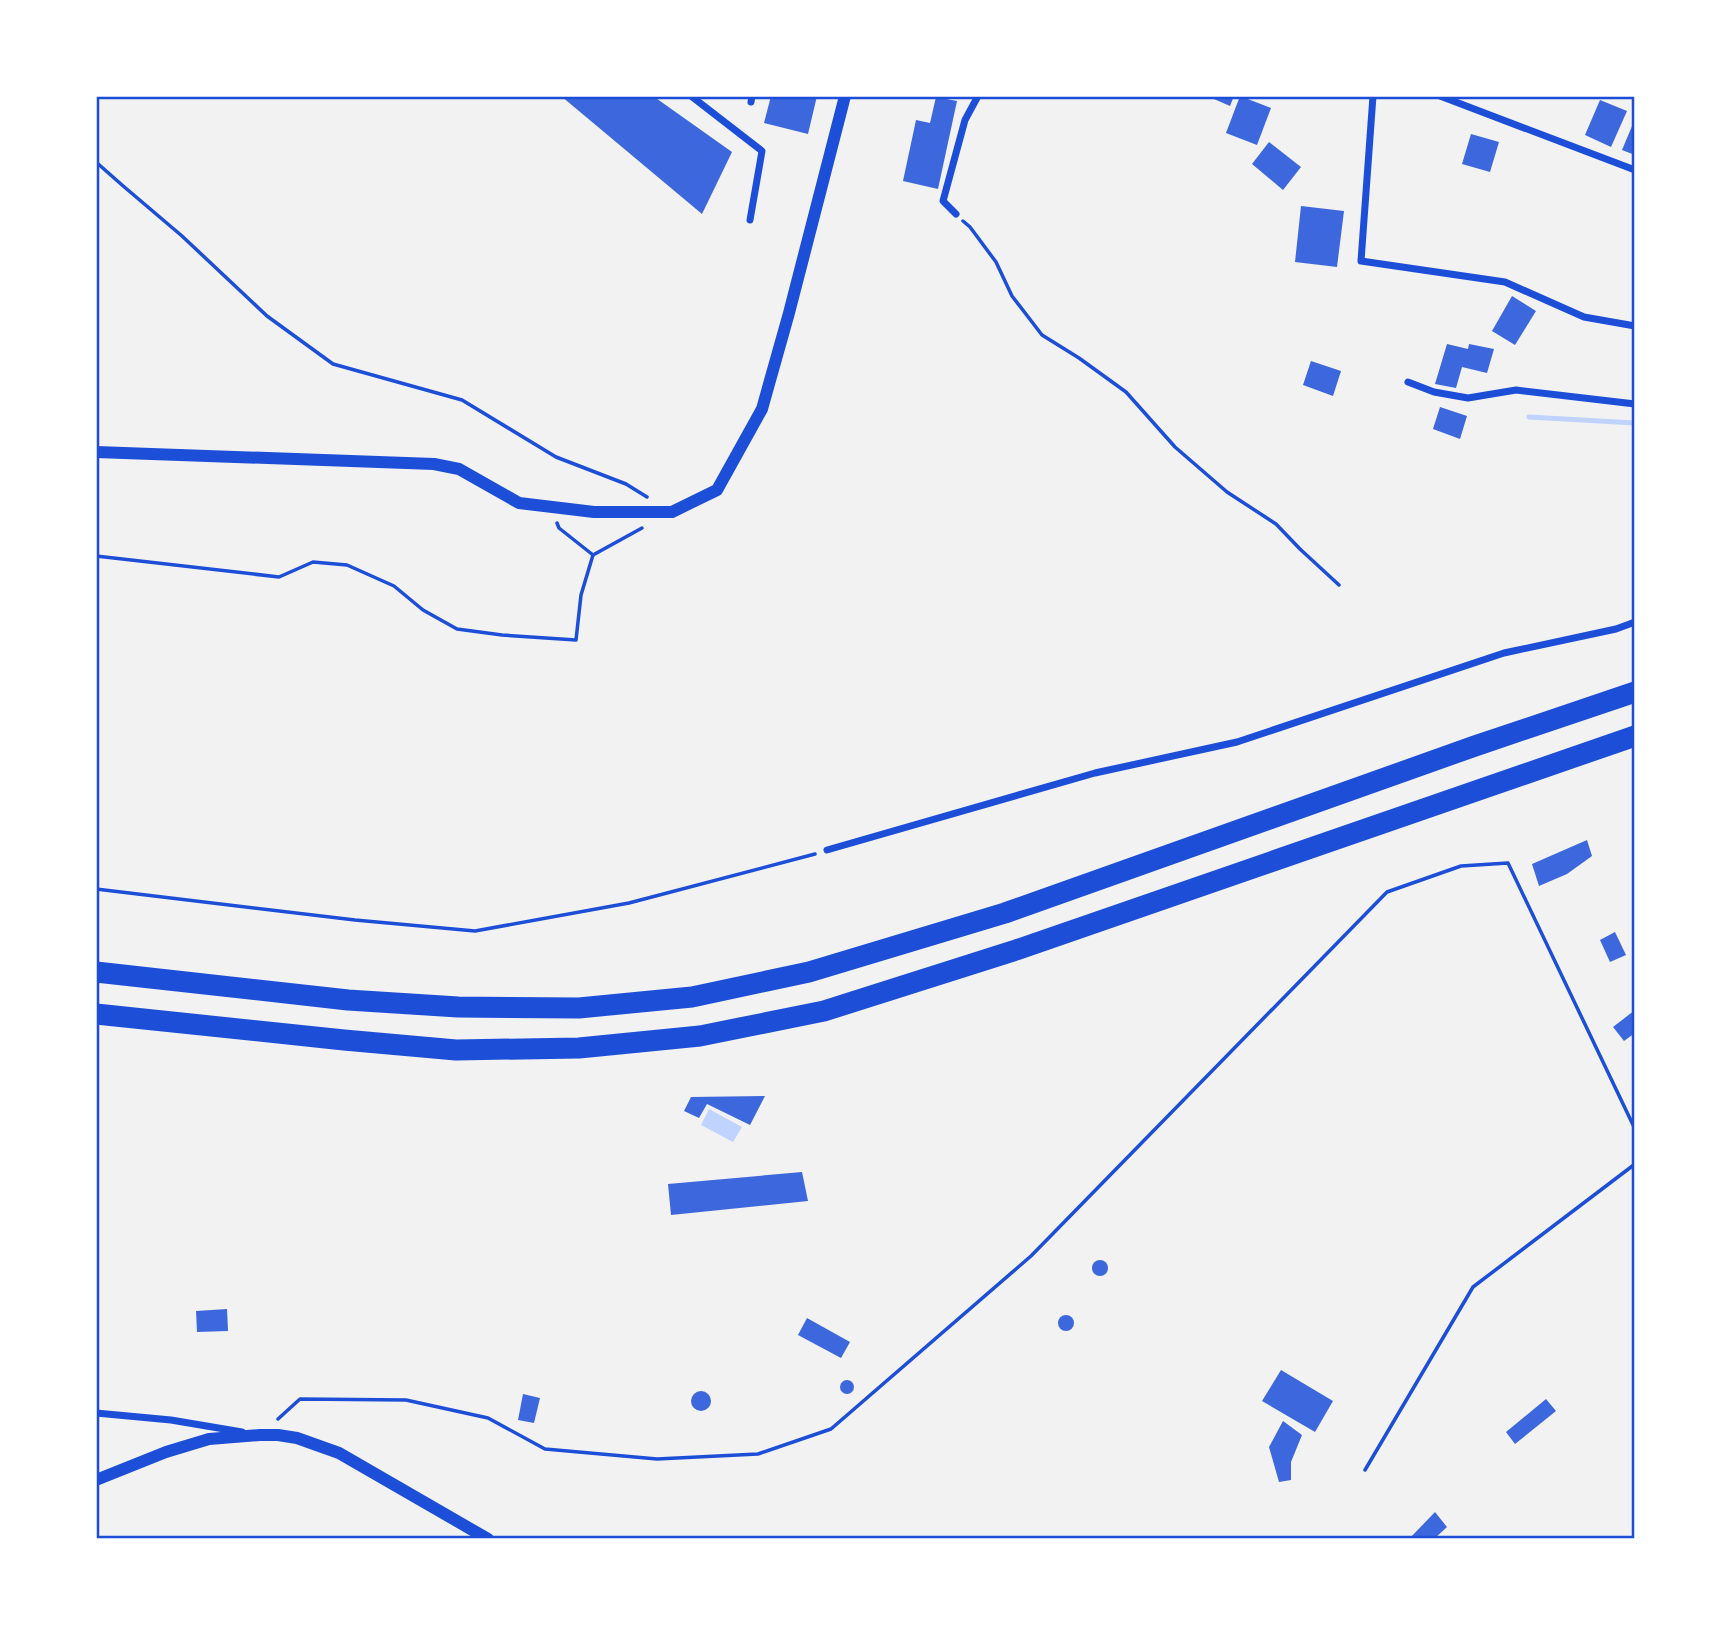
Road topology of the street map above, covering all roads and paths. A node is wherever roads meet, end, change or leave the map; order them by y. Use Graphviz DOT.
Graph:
graph roads {
  1 [pos="691,96"];
  2 [pos="845,96"];
  3 [pos="978,96"];
  4 [pos="1373,96"];
  5 [pos="1440,96"];
  6 [pos="96,162"];
  7 [pos="1635,170"];
  8 [pos="956,215"];
  9 [pos="750,220"];
  10 [pos="1635,326"];
  11 [pos="1408,382"];
  12 [pos="1635,404"];
  13 [pos="96,452"];
  14 [pos="552,507"];
  15 [pos="672,512"];
  16 [pos="593,555"];
  17 [pos="96,556"];
  18 [pos="1339,585"];
  19 [pos="1635,622"];
  20 [pos="1635,692"];
  21 [pos="1635,736"];
  22 [pos="827,850"];
  23 [pos="96,889"];
  24 [pos="96,972"];
  25 [pos="96,1014"];
  26 [pos="1635,1129"];
  27 [pos="1635,1164"];
  28 [pos="96,1412"];
  29 [pos="260,1435"];
  30 [pos="1365,1469"];
  31 [pos="96,1480"];
  32 [pos="488,1539"];
  1 -- 9 [label="street"];
  2 -- 15 [label="street"];
  3 -- 8 [label="street"];
  4 -- 10 [label="street"];
  5 -- 7 [label="street"];
  6 -- 15 [label="path"];
  8 -- 18 [label="path"];
  11 -- 12 [label="street"];
  13 -- 14 [label="street"];
  14 -- 15 [label="street"];
  14 -- 16 [label="path"];
  15 -- 16 [label="path"];
  16 -- 17 [label="path"];
  19 -- 22 [label="street"];
  20 -- 24 [label="highway"];
  21 -- 25 [label="highway"];
  22 -- 23 [label="path"];
  26 -- 29 [label="path"];
  27 -- 30 [label="path"];
  28 -- 29 [label="street"];
  29 -- 31 [label="street"];
  29 -- 32 [label="street"];
}
